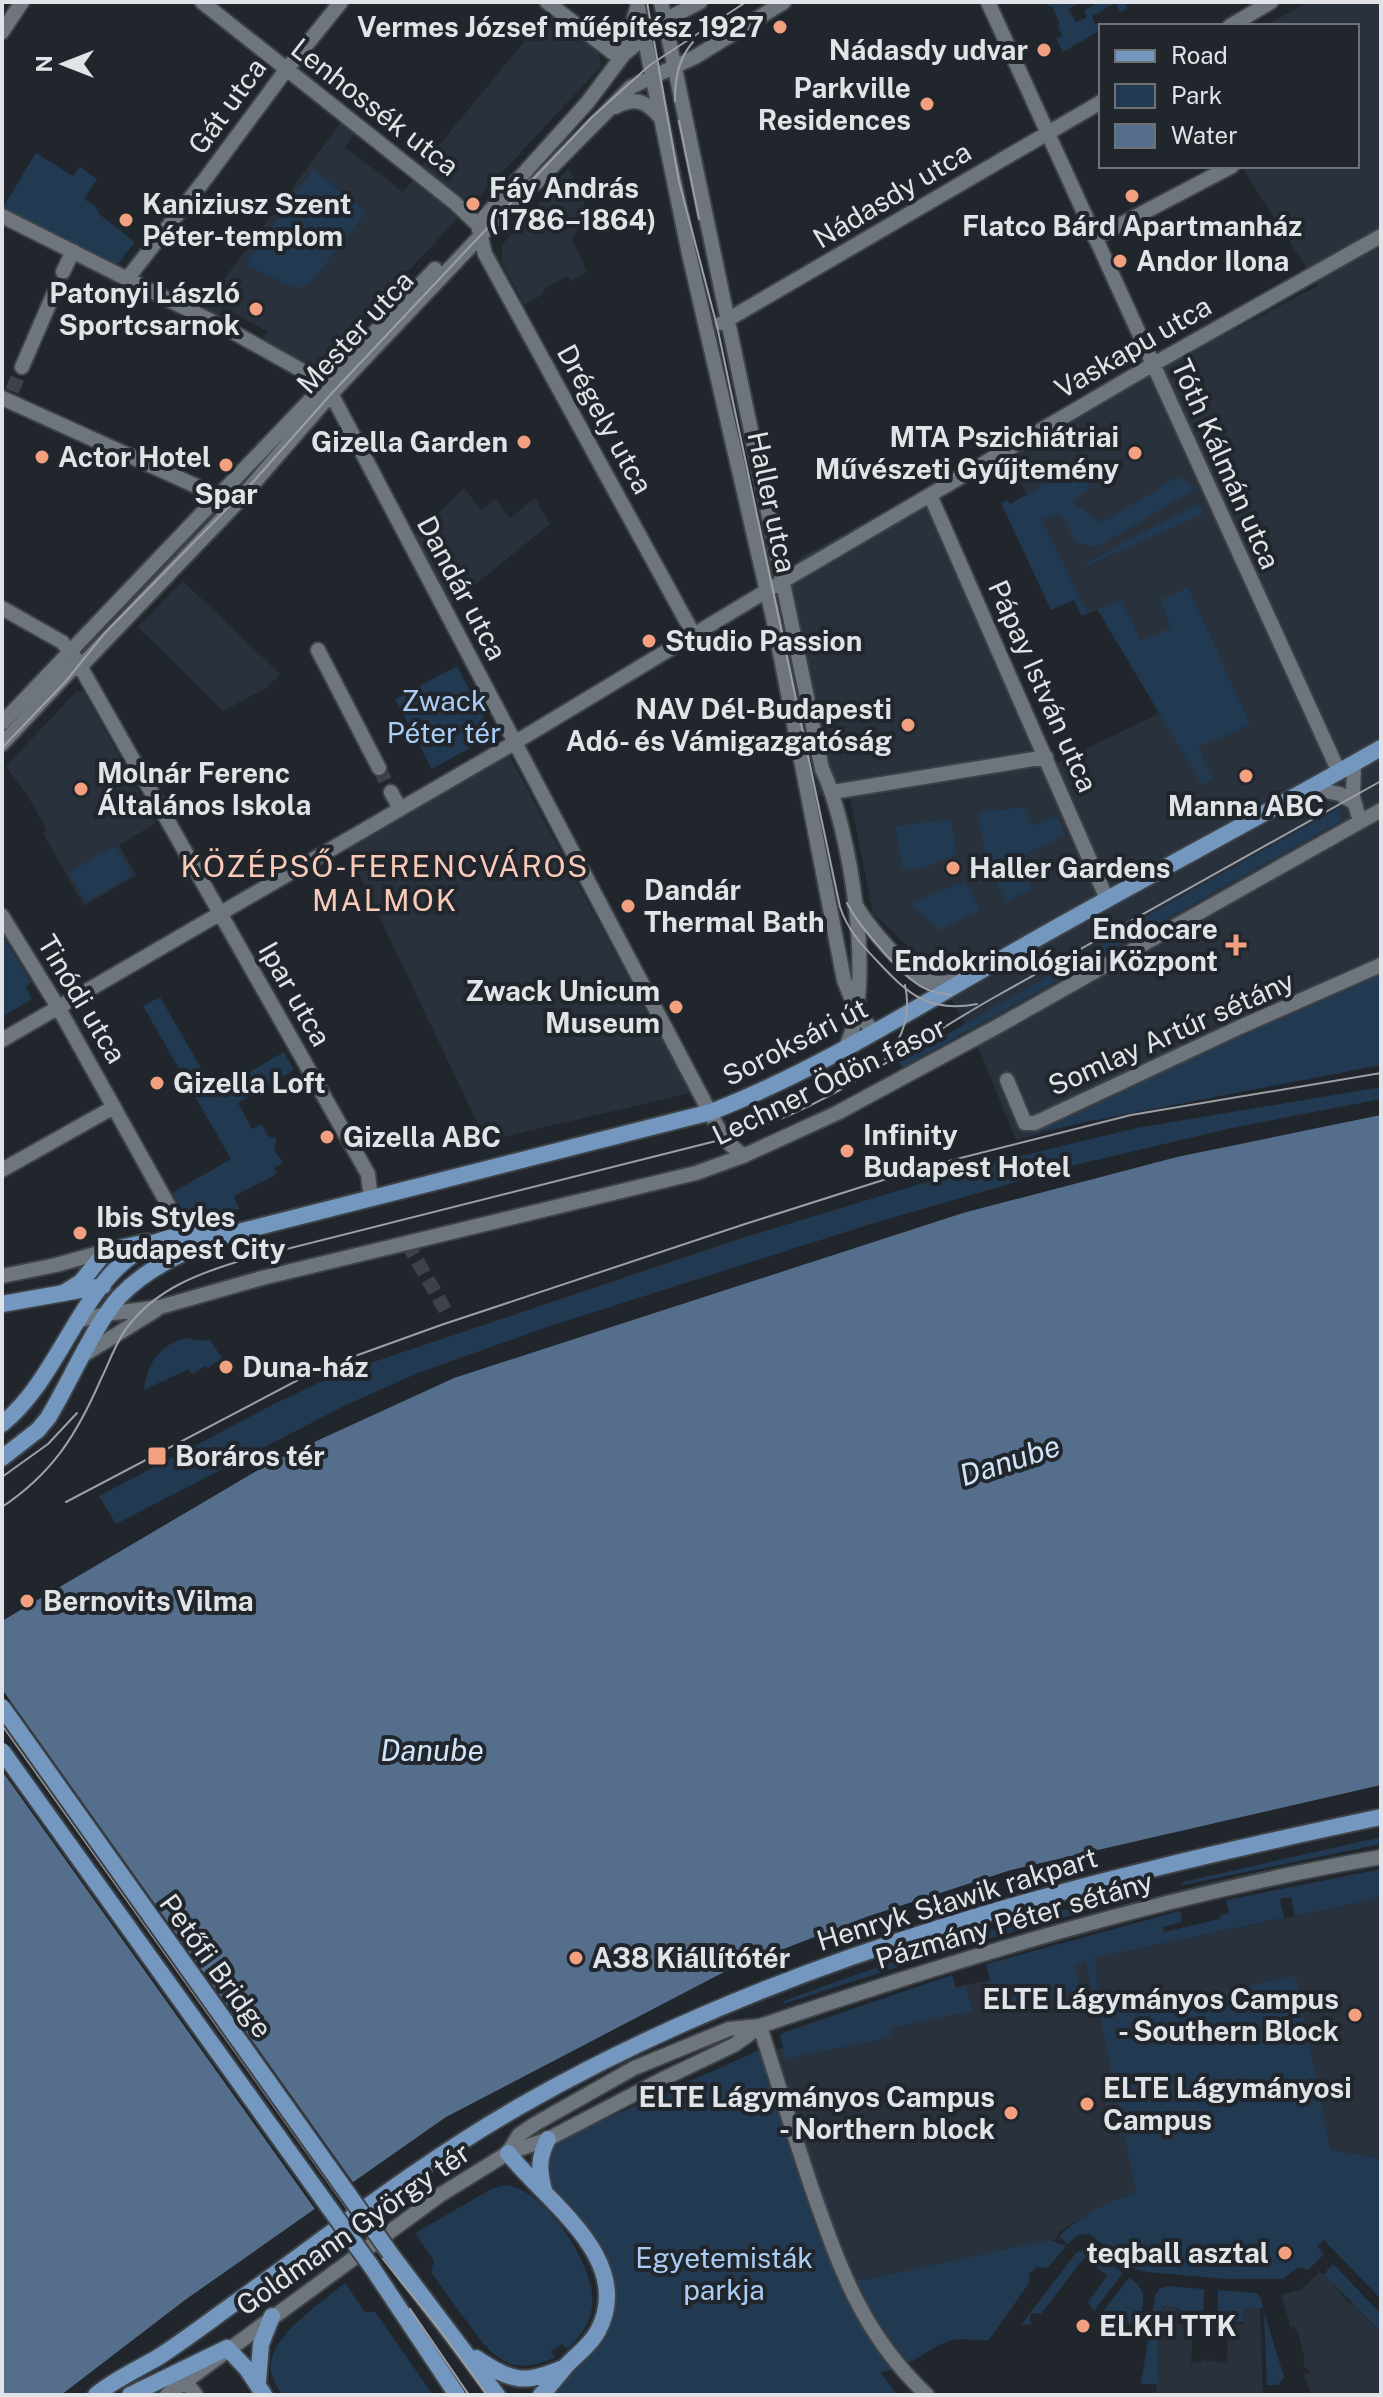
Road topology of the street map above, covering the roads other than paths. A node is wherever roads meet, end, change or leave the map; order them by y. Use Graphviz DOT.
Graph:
graph roads {
  1 [pos="22,2"];
  2 [pos="202,2"];
  3 [pos="341,2"];
  4 [pos="547,2"];
  5 [pos="661,2"];
  6 [pos="700,2"];
  7 [pos="988,2"];
  8 [pos="1271,2"];
  9 [pos="781,3"];
  10 [pos="638,4"];
  11 [pos="665,20"];
  12 [pos="1233,24"];
  13 [pos="2,32"];
  14 [pos="644,37"];
  15 [pos="624,54"];
  16 [pos="675,66"];
  17 [pos="286,70"];
  18 [pos="652,77"];
  19 [pos="1099,103"];
  20 [pos="611,109"];
  21 [pos="659,116"];
  22 [pos="1047,133"];
  23 [pos="1228,168"];
  24 [pos="2,216"];
  25 [pos="479,230"];
  26 [pos="1381,236"];
  27 [pos="1095,238"];
  28 [pos="73,251"];
  29 [pos="63,272"];
  30 [pos="127,279"];
  31 [pos="54,293"];
  32 [pos="727,320"];
  33 [pos="708,331"];
  34 [pos="1152,365"];
  35 [pos="22,367"];
  36 [pos="329,388"];
  37 [pos="7,396"];
  38 [pos="930,495"];
  39 [pos="220,497"];
  40 [pos="234,506"];
  41 [pos="783,581"];
  42 [pos="765,593"];
  43 [pos="2,608"];
  44 [pos="694,635"];
  45 [pos="318,650"];
  46 [pos="70,651"];
  47 [pos="75,669"];
  48 [pos="2,723"];
  49 [pos="514,743"];
  50 [pos="2,744"];
  51 [pos="1381,748"];
  52 [pos="1046,757"];
  53 [pos="1354,764"];
  54 [pos="379,768"];
  55 [pos="1339,772"];
  56 [pos="1311,788"];
  57 [pos="391,792"];
  58 [pos="833,792"];
  59 [pos="1353,802"];
  60 [pos="400,809"];
  61 [pos="1381,810"];
  62 [pos="1360,821"];
  63 [pos="1107,899"];
  64 [pos="855,903"];
  65 [pos="219,913"];
  66 [pos="2,916"];
  67 [pos="1381,965"];
  68 [pos="975,975"];
  69 [pos="58,1007"];
  70 [pos="857,1012"];
  71 [pos="874,1032"];
  72 [pos="2,1040"];
  73 [pos="845,1048"];
  74 [pos="1007,1080"];
  75 [pos="114,1107"];
  76 [pos="711,1112"];
  77 [pos="743,1156"];
  78 [pos="2,1170"];
  79 [pos="371,1199"];
  80 [pos="185,1235"];
  81 [pos="226,1235"];
  82 [pos="161,1241"];
  83 [pos="106,1251"];
  84 [pos="147,1273"];
  85 [pos="3,1274"];
  86 [pos="99,1288"];
  87 [pos="60,1295"];
  88 [pos="2,1304"];
  89 [pos="160,1307"];
  90 [pos="106,1314"];
  91 [pos="76,1321"];
  92 [pos="85,1354"];
  93 [pos="2,1424"];
  94 [pos="2,1458"];
  95 [pos="2,1707"];
  96 [pos="2,1751"];
  97 [pos="1381,1817"];
  98 [pos="1381,1857"];
  99 [pos="760,2026"];
  100 [pos="548,2139"];
  101 [pos="508,2153"];
  102 [pos="545,2192"];
  103 [pos="272,2316"];
  104 [pos="227,2348"];
  105 [pos="467,2354"];
  106 [pos="566,2366"];
  107 [pos="441,2373"];
  108 [pos="185,2381"];
  109 [pos="261,2389"];
  110 [pos="96,2395"];
  111 [pos="130,2395"];
  112 [pos="167,2395"];
  113 [pos="196,2395"];
  114 [pos="446,2395"];
  115 [pos="457,2395"];
  116 [pos="497,2395"];
  117 [pos="541,2395"];
  118 [pos="927,2395"];
  1 -- 13 [label="street"];
  2 -- 17 [label="street, Lenhossék utca"];
  3 -- 17 [label="street, Gát utca"];
  4 -- 15 [label="street"];
  5 -- 11 [label="street, Haller utca"];
  6 -- 11 [label="street, Mester utca"];
  7 -- 22 [label="street, Tóth Kálmán utca"];
  8 -- 12 [label="street"];
  9 -- 16 [label="street, Mester utca"];
  10 -- 14 [label="street, Haller utca"];
  10 -- 15 [label="street"];
  11 -- 14 [label="street, Mester utca"];
  11 -- 16 [label="street, Haller utca"];
  14 -- 15 [label="street, Mester utca"];
  14 -- 18 [label="street, Haller utca"];
  15 -- 25 [label="street, Mester utca"];
  16 -- 18 [label="street, Mester utca"];
  16 -- 32 [label="street, Haller utca"];
  17 -- 25 [label="street, Lenhossék utca"];
  17 -- 30 [label="street, Gát utca"];
  18 -- 20 [label="street, Mester utca"];
  18 -- 21 [label="street, Haller utca"];
  19 -- 22 [label="street, Nádasdy utca"];
  20 -- 21 [label="street"];
  20 -- 25 [label="street, Mester utca"];
  21 -- 33 [label="street, Haller utca"];
  22 -- 27 [label="street, Tóth Kálmán utca"];
  22 -- 32 [label="street, Nádasdy utca"];
  23 -- 27 [label="street"];
  24 -- 28 [label="street"];
  25 -- 36 [label="street, Mester utca"];
  25 -- 44 [label="street, Drégely utca"];
  26 -- 34 [label="street, Vaskapu utca"];
  27 -- 34 [label="street, Tóth Kálmán utca"];
  28 -- 29 [label="street"];
  28 -- 30 [label="street"];
  30 -- 36 [label="street"];
  31 -- 35 [label="street"];
  32 -- 33 [label="street, Nádasdy utca"];
  32 -- 41 [label="street, Haller utca"];
  33 -- 42 [label="street, Haller utca"];
  34 -- 38 [label="street, Vaskapu utca"];
  34 -- 55 [label="street, Tóth Kálmán utca"];
  36 -- 39 [label="street, Mester utca"];
  36 -- 40 [label="street, Mester utca"];
  36 -- 49 [label="street, Dandár utca"];
  37 -- 39 [label="street"];
  38 -- 41 [label="street, Vaskapu utca"];
  38 -- 52 [label="street, Pápay István utca"];
  39 -- 40 [label="street"];
  39 -- 46 [label="street, Mester utca"];
  40 -- 47 [label="street, Mester utca"];
  41 -- 42 [label="street, Vaskapu utca"];
  41 -- 58 [label="street, Haller utca"];
  42 -- 44 [label="street, Vaskapu utca"];
  42 -- 70 [label="street, Haller utca"];
  43 -- 46 [label="street"];
  44 -- 49 [label="street, Vaskapu utca"];
  45 -- 54 [label="street"];
  46 -- 47 [label="street, Ipar utca"];
  46 -- 48 [label="street, Mester utca"];
  47 -- 50 [label="street, Mester utca"];
  47 -- 65 [label="street, Ipar utca"];
  49 -- 60 [label="street, Vaskapu utca"];
  49 -- 76 [label="street, Dandár utca"];
  51 -- 53 [label="main road, Soroksári út"];
  52 -- 58 [label="street"];
  52 -- 63 [label="street, Pápay István utca"];
  53 -- 55 [label="main road, Soroksári út"];
  53 -- 59 [label="street"];
  55 -- 56 [label="main road, Soroksári út"];
  56 -- 59 [label="street"];
  56 -- 63 [label="main road, Soroksári út"];
  57 -- 60 [label="street"];
  58 -- 64 [label="street, Haller utca"];
  59 -- 62 [label="street"];
  60 -- 65 [label="street, Vaskapu utca"];
  61 -- 62 [label="street, Lechner Ödön fasor"];
  62 -- 77 [label="street, Lechner Ödön fasor"];
  63 -- 68 [label="main road, Soroksári út"];
  64 -- 68 [label="street, Haller utca"];
  64 -- 70 [label="street, Haller utca"];
  65 -- 69 [label="street, Vaskapu utca"];
  65 -- 79 [label="street, Ipar utca"];
  66 -- 69 [label="street, Tinódi utca"];
  67 -- 74 [label="street, Somlay Artúr sétány"];
  68 -- 71 [label="main road, Soroksári út"];
  69 -- 72 [label="street, Vaskapu utca"];
  69 -- 75 [label="street, Tinódi utca"];
  70 -- 71 [label="street, Haller utca"];
  70 -- 73 [label="street, Haller utca"];
  71 -- 73 [label="main road, Soroksári út"];
  73 -- 76 [label="main road, Soroksári út"];
  75 -- 78 [label="street"];
  75 -- 80 [label="street, Tinódi utca"];
  76 -- 77 [label="street, Dandár utca"];
  76 -- 79 [label="main road, Soroksári út"];
  77 -- 89 [label="street, Lechner Ödön fasor"];
  79 -- 81 [label="main road, Soroksári út"];
  80 -- 81 [label="main road, Soroksári út"];
  80 -- 82 [label="main road, Soroksári út"];
  81 -- 84 [label="main road, Soroksári út"];
  82 -- 83 [label="main road"];
  82 -- 86 [label="main road"];
  83 -- 85 [label="street"];
  83 -- 87 [label="main road"];
  84 -- 86 [label="main road"];
  84 -- 90 [label="main road"];
  86 -- 87 [label="main road"];
  86 -- 91 [label="main road"];
  87 -- 88 [label="main road"];
  89 -- 90 [label="street, Lechner Ödön fasor"];
  89 -- 92 [label="street, Lechner Ödön fasor"];
  90 -- 91 [label="street, Lechner Ödön fasor"];
  90 -- 92 [label="main road"];
  91 -- 93 [label="main road"];
  92 -- 94 [label="main road"];
  95 -- 105 [label="main road, Petőfi Bridge, bridge"];
  96 -- 107 [label="main road, Petőfi Bridge, bridge"];
  97 -- 110 [label="main road, Henryk Sławik rakpart"];
  98 -- 99 [label="street, Pázmány Péter sétány"];
  99 -- 100 [label="street, Pázmány Péter sétány"];
  99 -- 101 [label="street, Pázmány Péter sétány"];
  99 -- 118 [label="street"];
  100 -- 101 [label="street, Pázmány Péter sétány"];
  100 -- 102 [label="main road"];
  101 -- 102 [label="main road"];
  101 -- 103 [label="street, Goldmann György tér"];
  102 -- 106 [label="main road"];
  103 -- 104 [label="street, Goldmann György tér"];
  103 -- 109 [label="main road"];
  104 -- 108 [label="street, Goldmann György tér"];
  104 -- 109 [label="main road"];
  104 -- 111 [label="main road"];
  105 -- 106 [label="main road"];
  105 -- 116 [label="main road, Petőfi Bridge"];
  106 -- 117 [label="main road"];
  107 -- 114 [label="main road"];
  107 -- 115 [label="main road, Petőfi Bridge"];
  108 -- 112 [label="street, Goldmann György tér"];
  108 -- 113 [label="street"];
}
